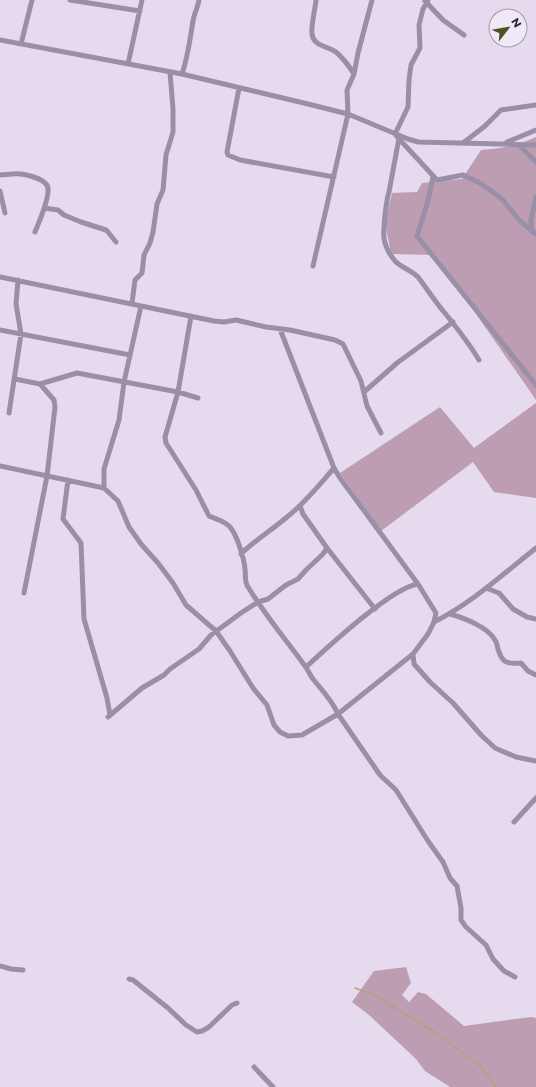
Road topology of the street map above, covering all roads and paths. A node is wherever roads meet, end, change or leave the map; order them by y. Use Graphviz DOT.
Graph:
graph roads {
  1 [pos="32,0"];
  2 [pos="70,0"];
  3 [pos="142,0"];
  4 [pos="199,0"];
  5 [pos="316,0"];
  6 [pos="372,0"];
  7 [pos="426,1"];
  8 [pos="140,11"];
  9 [pos="464,35"];
  10 [pos="0,40"];
  11 [pos="21,44"];
  12 [pos="128,64"];
  13 [pos="170,72"];
  14 [pos="182,74"];
  15 [pos="354,74"];
  16 [pos="239,88"];
  17 [pos="536,105"];
  18 [pos="348,114"];
  19 [pos="536,130"];
  20 [pos="397,136"];
  21 [pos="463,143"];
  22 [pos="505,143"];
  23 [pos="519,145"];
  24 [pos="536,145"];
  25 [pos="536,162"];
  26 [pos="0,175"];
  27 [pos="334,177"];
  28 [pos="433,177"];
  29 [pos="0,191"];
  30 [pos="536,197"];
  31 [pos="44,208"];
  32 [pos="4,213"];
  33 [pos="35,232"];
  34 [pos="534,233"];
  35 [pos="116,242"];
  36 [pos="312,266"];
  37 [pos="0,277"];
  38 [pos="18,280"];
  39 [pos="132,303"];
  40 [pos="141,306"];
  41 [pos="191,316"];
  42 [pos="453,322"];
  43 [pos="280,329"];
  44 [pos="0,330"];
  45 [pos="21,334"];
  46 [pos="130,355"];
  47 [pos="479,360"];
  48 [pos="15,379"];
  49 [pos="124,382"];
  50 [pos="40,384"];
  51 [pos="536,385"];
  52 [pos="178,392"];
  53 [pos="364,392"];
  54 [pos="198,398"];
  55 [pos="9,414"];
  56 [pos="381,433"];
  57 [pos="0,466"];
  58 [pos="334,468"];
  59 [pos="47,476"];
  60 [pos="68,480"];
  61 [pos="104,488"];
  62 [pos="300,506"];
  63 [pos="327,548"];
  64 [pos="536,548"];
  65 [pos="242,554"];
  66 [pos="418,584"];
  67 [pos="486,588"];
  68 [pos="24,593"];
  69 [pos="258,602"];
  70 [pos="375,609"];
  71 [pos="450,614"];
  72 [pos="536,619"];
  73 [pos="434,622"];
  74 [pos="216,631"];
  75 [pos="413,654"];
  76 [pos="306,667"];
  77 [pos="536,675"];
  78 [pos="338,714"];
  79 [pos="536,761"];
  80 [pos="536,798"];
  81 [pos="514,822"];
  82 [pos="0,966"];
  83 [pos="23,970"];
  84 [pos="515,977"];
  85 [pos="129,979"];
  86 [pos="237,1003"];
  87 [pos="254,1067"];
  88 [pos="273,1087"];
  1 -- 11 [label="street"];
  2 -- 8 [label="street"];
  3 -- 8 [label="street"];
  4 -- 14 [label="street"];
  5 -- 15 [label="street"];
  6 -- 15 [label="street"];
  7 -- 9 [label="street"];
  7 -- 20 [label="street"];
  8 -- 12 [label="street"];
  10 -- 11 [label="street"];
  11 -- 12 [label="street"];
  12 -- 13 [label="street"];
  13 -- 14 [label="street"];
  13 -- 39 [label="street"];
  14 -- 16 [label="street"];
  15 -- 18 [label="street"];
  16 -- 18 [label="street"];
  16 -- 27 [label="street"];
  17 -- 21 [label="street"];
  18 -- 20 [label="street"];
  18 -- 27 [label="street"];
  19 -- 22 [label="street"];
  20 -- 21 [label="street"];
  20 -- 28 [label="street"];
  20 -- 42 [label="street"];
  21 -- 22 [label="street"];
  22 -- 23 [label="street"];
  23 -- 24 [label="street"];
  23 -- 25 [label="street"];
  26 -- 31 [label="street"];
  27 -- 36 [label="street"];
  28 -- 34 [label="street"];
  28 -- 51 [label="street"];
  29 -- 32 [label="street"];
  30 -- 34 [label="street"];
  31 -- 33 [label="street"];
  31 -- 35 [label="street"];
  37 -- 38 [label="street"];
  38 -- 39 [label="street"];
  38 -- 45 [label="street"];
  39 -- 40 [label="street"];
  40 -- 41 [label="street"];
  40 -- 46 [label="street"];
  41 -- 43 [label="street"];
  41 -- 52 [label="street"];
  42 -- 47 [label="street"];
  42 -- 53 [label="street"];
  43 -- 53 [label="street"];
  43 -- 58 [label="street"];
  44 -- 45 [label="street"];
  45 -- 46 [label="street"];
  45 -- 48 [label="street"];
  46 -- 49 [label="street"];
  48 -- 50 [label="street"];
  48 -- 55 [label="street"];
  49 -- 50 [label="street"];
  49 -- 52 [label="street"];
  49 -- 61 [label="street"];
  50 -- 59 [label="street"];
  52 -- 54 [label="street"];
  52 -- 65 [label="street"];
  53 -- 56 [label="street"];
  57 -- 59 [label="street"];
  58 -- 62 [label="street"];
  58 -- 66 [label="street"];
  59 -- 60 [label="street"];
  59 -- 68 [label="street"];
  60 -- 61 [label="street"];
  60 -- 74 [label="street"];
  61 -- 74 [label="street"];
  62 -- 63 [label="street"];
  62 -- 65 [label="street"];
  63 -- 69 [label="street"];
  63 -- 70 [label="street"];
  64 -- 67 [label="street"];
  65 -- 69 [label="street"];
  66 -- 70 [label="street"];
  66 -- 73 [label="street"];
  67 -- 71 [label="street"];
  67 -- 72 [label="street"];
  69 -- 74 [label="street"];
  69 -- 76 [label="street"];
  70 -- 76 [label="street"];
  71 -- 73 [label="street"];
  71 -- 77 [label="street"];
  73 -- 75 [label="street"];
  74 -- 78 [label="street"];
  75 -- 78 [label="street"];
  75 -- 79 [label="street"];
  76 -- 78 [label="street"];
  78 -- 84 [label="street"];
  80 -- 81 [label="street"];
  82 -- 83 [label="street"];
  85 -- 86 [label="street"];
  87 -- 88 [label="street"];
}
